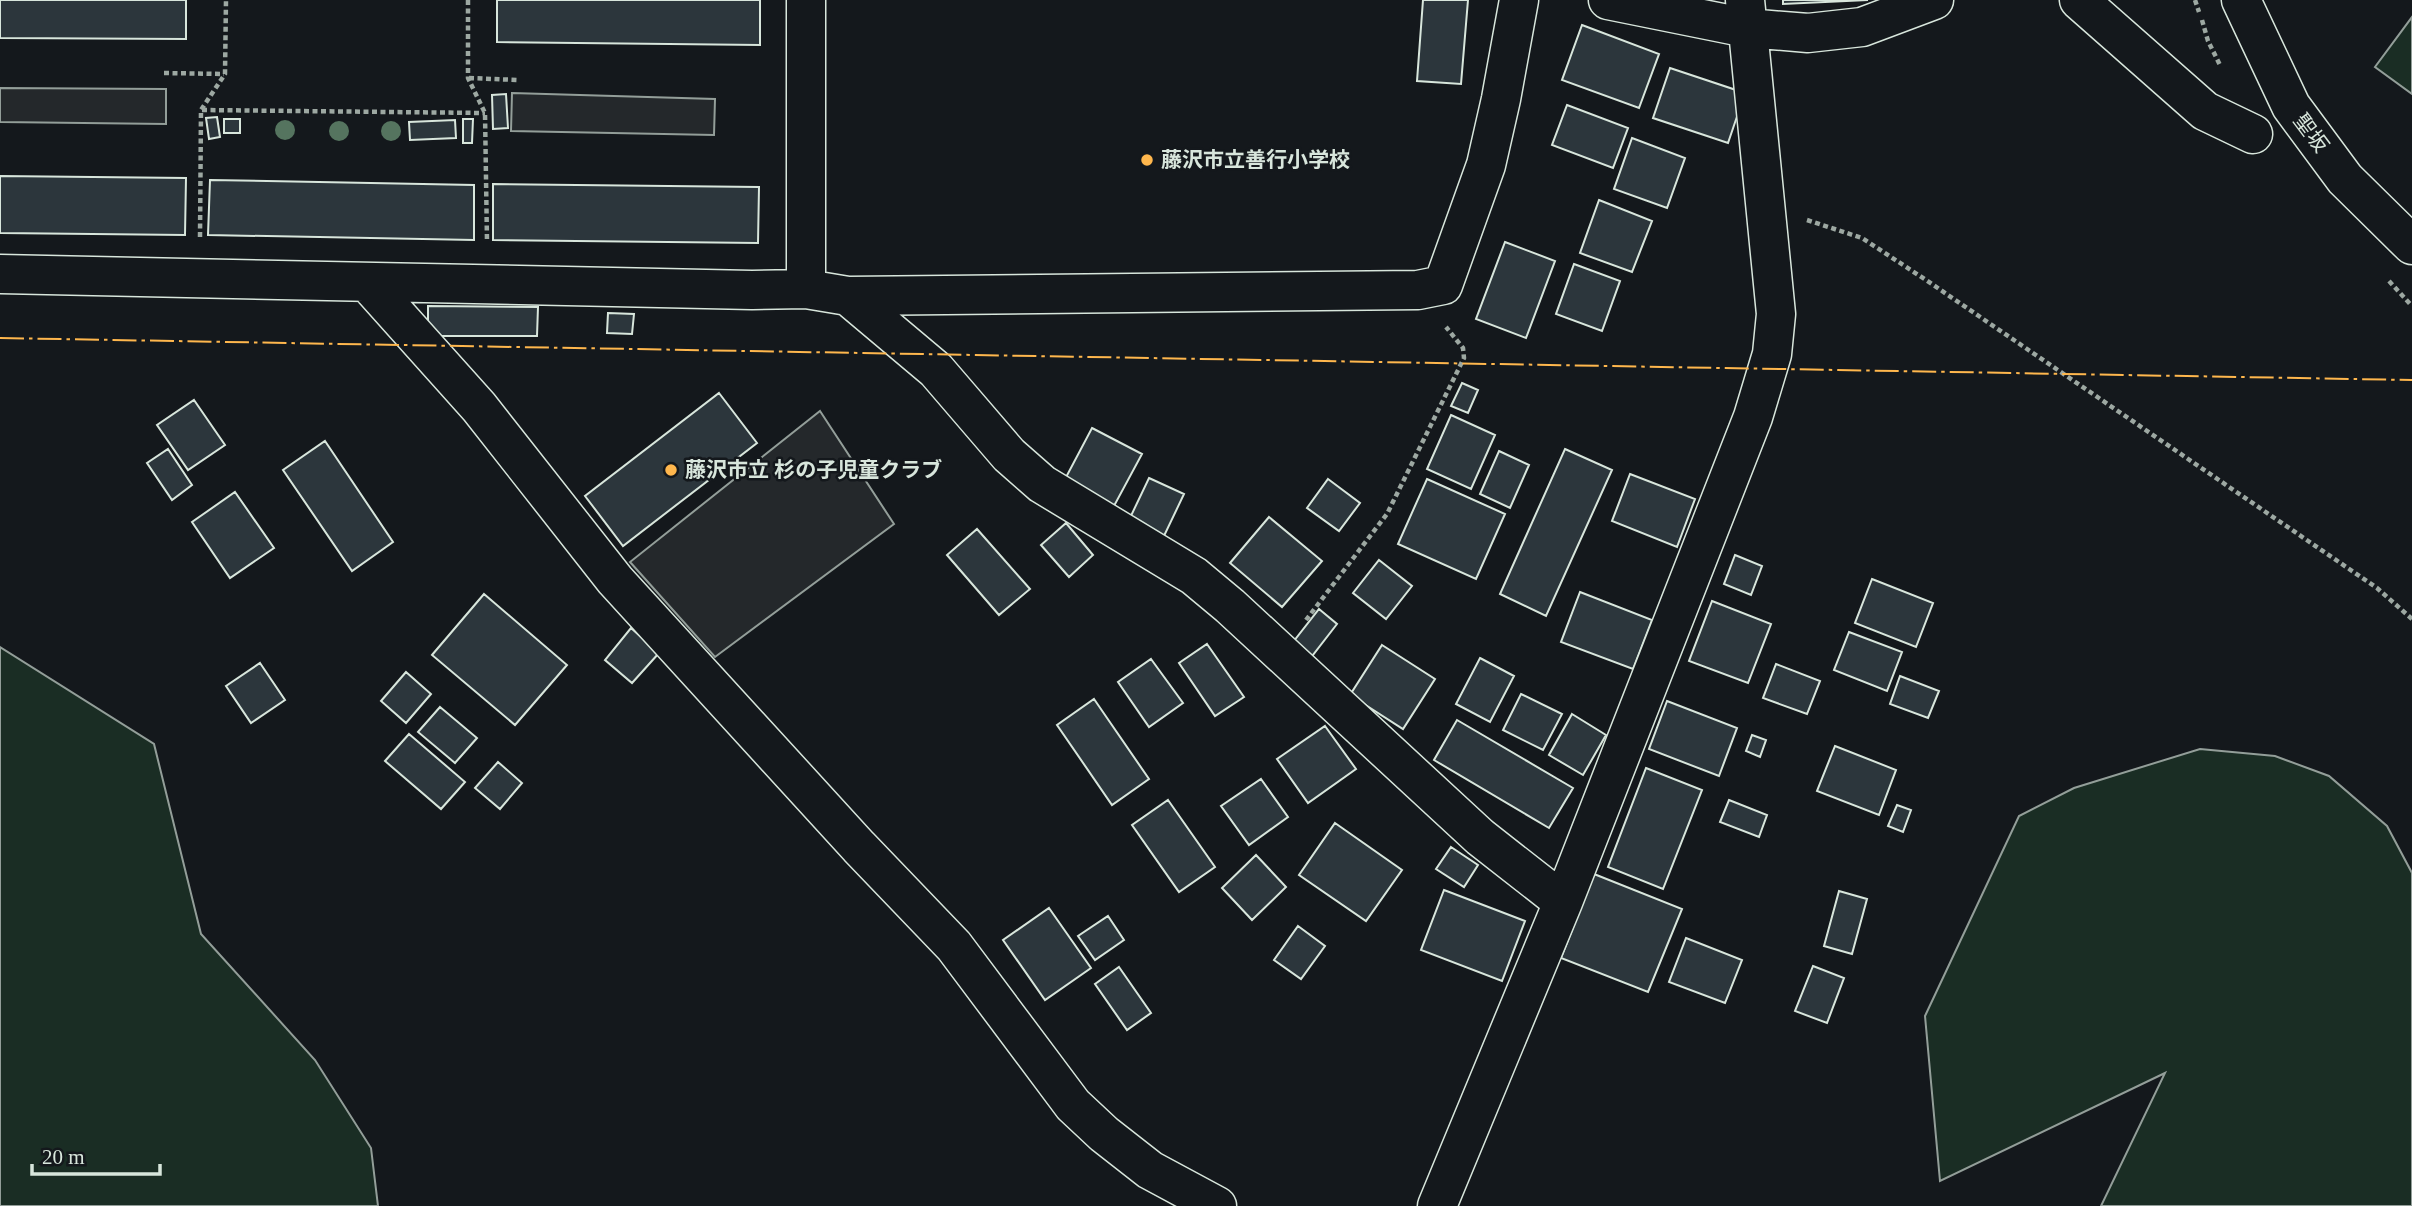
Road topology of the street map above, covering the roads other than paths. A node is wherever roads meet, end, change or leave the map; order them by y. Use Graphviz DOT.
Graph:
graph roads {
  1 [pos="806,0"];
  2 [pos="1519,0"];
  3 [pos="1608,0"];
  4 [pos="1934,0"];
  5 [pos="2079,0"];
  6 [pos="2241,0"];
  7 [pos="1746,14"];
  8 [pos="2253,134"];
  9 [pos="2412,245"];
  10 [pos="0,274"];
  11 [pos="368,282"];
  12 [pos="806,289"];
  13 [pos="848,296"];
  14 [pos="1563,902"];
  15 [pos="1217,1206"];
  16 [pos="1437,1206"];
  1 -- 12 [label="street"];
  2 -- 13 [label="street"];
  3 -- 7 [label="street"];
  4 -- 7 [label="street"];
  5 -- 8 [label="street"];
  6 -- 9 [label="street, 聖坂"];
  7 -- 14 [label="street"];
  10 -- 11 [label="street"];
  11 -- 12 [label="street"];
  11 -- 15 [label="street"];
  12 -- 13 [label="street"];
  13 -- 14 [label="street"];
  14 -- 16 [label="street"];
}
